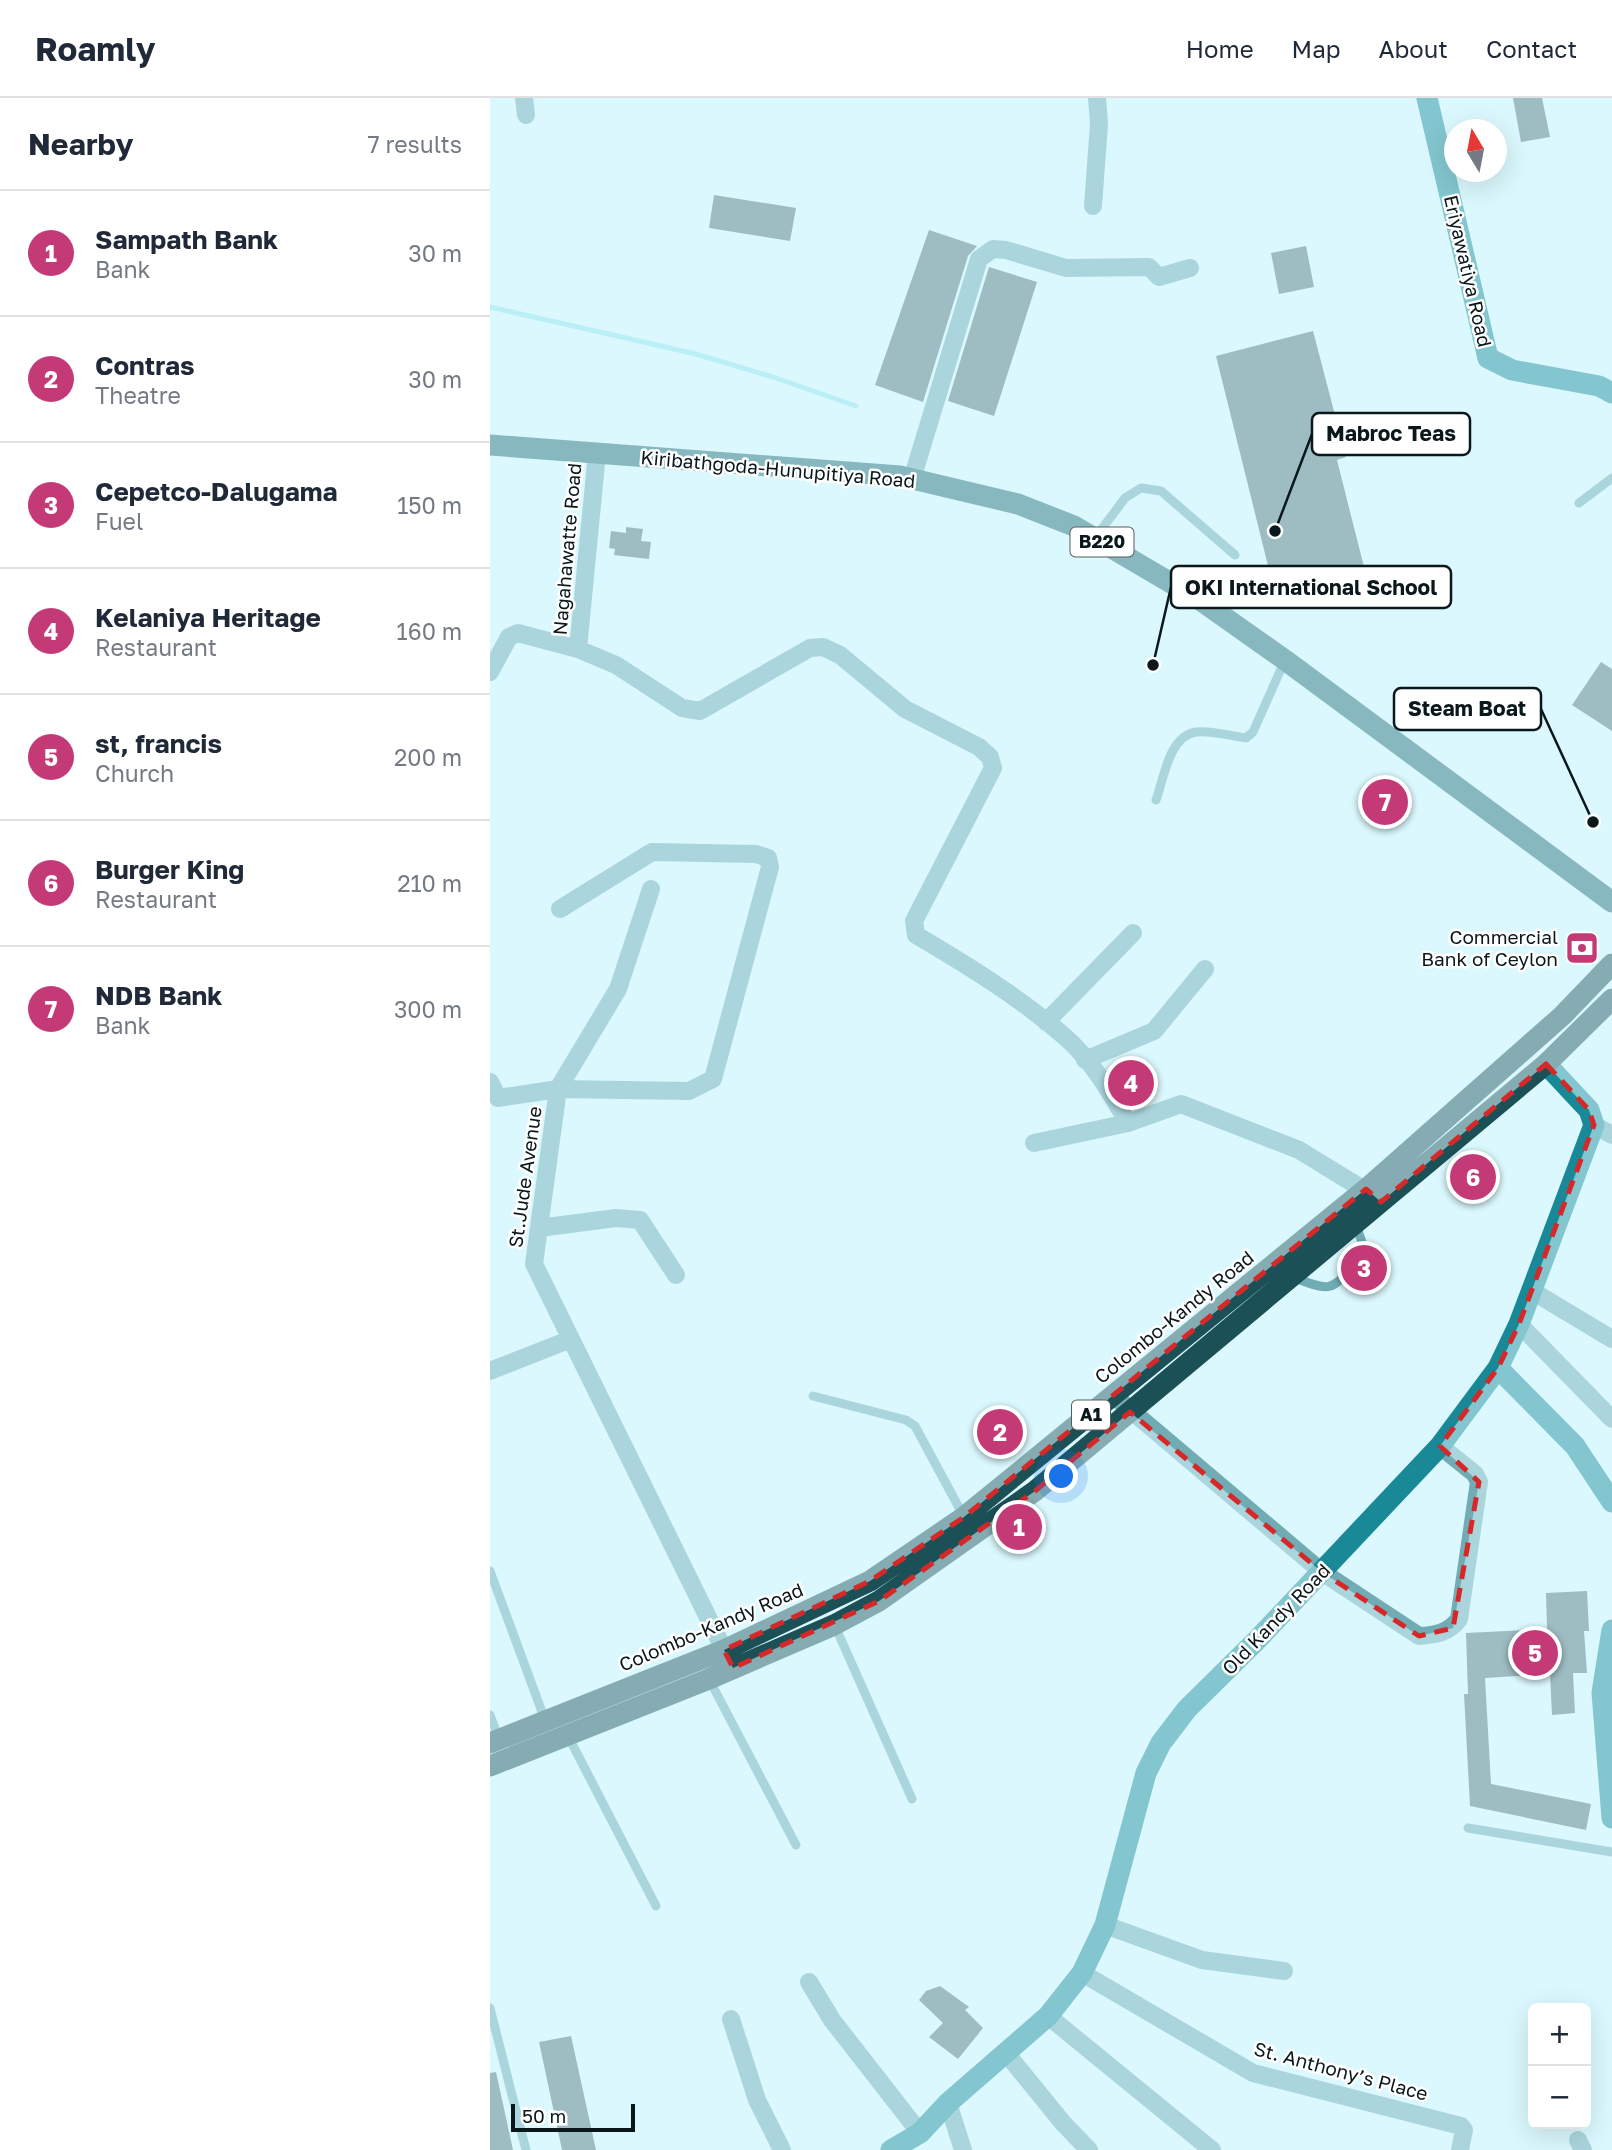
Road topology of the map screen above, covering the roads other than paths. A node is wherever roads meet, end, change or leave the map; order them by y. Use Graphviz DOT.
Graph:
graph roads {
  1 [pos="1097,98"];
  2 [pos="1427,98"];
  3 [pos="1093,206"];
  4 [pos="1190,268"];
  5 [pos="1612,393"];
  6 [pos="490,445"];
  7 [pos="597,453"];
  8 [pos="1612,478"];
  9 [pos="912,479"];
  10 [pos="1579,503"];
  11 [pos="1095,538"];
  12 [pos="1236,555"];
  13 [pos="578,649"];
  14 [pos="1285,660"];
  15 [pos="490,672"];
  16 [pos="1156,800"];
  17 [pos="651,889"];
  18 [pos="1612,902"];
  19 [pos="560,909"];
  20 [pos="1133,933"];
  21 [pos="1612,964"];
  22 [pos="1205,969"];
  23 [pos="1612,999"];
  24 [pos="1046,1022"];
  25 [pos="1085,1060"];
  26 [pos="1546,1064"];
  27 [pos="558,1089"];
  28 [pos="493,1093"];
  29 [pos="1128,1123"];
  30 [pos="1603,1130"];
  31 [pos="1034,1143"];
  32 [pos="1374,1195"];
  33 [pos="1355,1224"];
  34 [pos="539,1228"];
  35 [pos="676,1275"];
  36 [pos="1292,1277"];
  37 [pos="1532,1291"];
  38 [pos="1519,1324"];
  39 [pos="571,1339"];
  40 [pos="1612,1339"];
  41 [pos="1498,1368"];
  42 [pos="490,1371"];
  43 [pos="813,1396"];
  44 [pos="1114,1396"];
  45 [pos="1130,1412"];
  46 [pos="1612,1419"];
  47 [pos="1440,1446"];
  48 [pos="1612,1502"];
  49 [pos="964,1517"];
  50 [pos="490,1571"];
  51 [pos="1322,1572"];
  52 [pos="834,1625"];
  53 [pos="1612,1630"];
  54 [pos="729,1659"];
  55 [pos="709,1679"];
  56 [pos="490,1715"];
  57 [pos="545,1721"];
  58 [pos="567,1735"];
  59 [pos="494,1741"];
  60 [pos="1609,1755"];
  61 [pos="490,1766"];
  62 [pos="912,1799"];
  63 [pos="1612,1818"];
  64 [pos="1468,1828"];
  65 [pos="796,1845"];
  66 [pos="1612,1852"];
  67 [pos="656,1906"];
  68 [pos="1105,1925"];
  69 [pos="1284,1971"];
  70 [pos="1082,1973"];
  71 [pos="809,1982"];
  72 [pos="490,2008"];
  73 [pos="1048,2016"];
  74 [pos="731,2019"];
  75 [pos="1006,2053"];
  76 [pos="948,2103"];
  77 [pos="920,2133"];
  78 [pos="526,2150"];
  79 [pos="782,2150"];
  80 [pos="891,2150"];
  81 [pos="963,2150"];
  82 [pos="1089,2150"];
  83 [pos="1212,2150"];
  84 [pos="1461,2150"];
  1 -- 3 [label="street"];
  2 -- 5 [label="street, Eriyawatiya Road"];
  4 -- 9 [label="street"];
  6 -- 7 [label="main road, Kiribathgoda-Hunupitiya Road / B220"];
  7 -- 9 [label="main road, Kiribathgoda-Hunupitiya Road / B220"];
  7 -- 13 [label="street, Nagahawatte Road"];
  8 -- 10 [label="lane"];
  9 -- 11 [label="main road, Kiribathgoda-Hunupitiya Road / B220"];
  11 -- 12 [label="lane"];
  11 -- 14 [label="main road, Kiribathgoda-Hunupitiya Road / B220"];
  13 -- 15 [label="street, Nagahawatte Road"];
  13 -- 24 [label="street, Nagahawatte Road"];
  14 -- 16 [label="lane"];
  14 -- 18 [label="main road, Kiribathgoda-Hunupitiya Road / B220"];
  17 -- 27 [label="street"];
  19 -- 27 [label="street, St.Jude Avenue"];
  20 -- 24 [label="street"];
  21 -- 32 [label="highway, Colombo-Kandy Road / A1"];
  22 -- 25 [label="street"];
  23 -- 26 [label="highway, Colombo-Kandy Road / A1"];
  24 -- 25 [label="street, Nagahawatte Road"];
  25 -- 29 [label="street, Nagahawatte Road"];
  26 -- 30 [label="street, Old Kandy Road"];
  26 -- 32 [label="highway, Colombo-Kandy Road / A1"];
  27 -- 28 [label="street"];
  27 -- 34 [label="street, St.Jude Avenue"];
  29 -- 31 [label="street"];
  29 -- 32 [label="street"];
  30 -- 37 [label="street, Old Kandy Road"];
  32 -- 33 [label="highway, Colombo-Kandy Road / A1"];
  32 -- 44 [label="highway, Colombo-Kandy Road / A1"];
  33 -- 36 [label="highway, Colombo-Kandy Road / A1"];
  33 -- 36 [label="lane"];
  34 -- 35 [label="street"];
  34 -- 39 [label="street, St.Jude Avenue"];
  36 -- 45 [label="highway, Colombo-Kandy Road / A1"];
  37 -- 38 [label="street, Old Kandy Road"];
  37 -- 40 [label="street"];
  38 -- 41 [label="street, Old Kandy Road"];
  38 -- 46 [label="street"];
  39 -- 42 [label="street"];
  39 -- 54 [label="street, St.Jude Avenue"];
  41 -- 47 [label="street, Old Kandy Road"];
  41 -- 48 [label="street"];
  43 -- 49 [label="lane"];
  44 -- 45 [label="street"];
  44 -- 49 [label="highway, Colombo-Kandy Road / A1"];
  45 -- 51 [label="street"];
  45 -- 52 [label="highway, Colombo-Kandy Road / A1"];
  47 -- 51 [label="street, Old Kandy Road"];
  47 -- 51 [label="street"];
  49 -- 54 [label="highway, Colombo-Kandy Road / A1"];
  50 -- 57 [label="lane"];
  51 -- 68 [label="street, Old Kandy Road"];
  52 -- 54 [label="highway, Colombo-Kandy Road / A1"];
  52 -- 62 [label="lane"];
  53 -- 60 [label="street"];
  54 -- 55 [label="highway, Colombo-Kandy Road / A1"];
  54 -- 57 [label="highway, Colombo-Kandy Road / A1"];
  55 -- 58 [label="highway, Colombo-Kandy Road / A1"];
  55 -- 65 [label="lane"];
  56 -- 59 [label="lane"];
  57 -- 59 [label="highway, Colombo-Kandy Road / A1"];
  58 -- 61 [label="highway, Colombo-Kandy Road / A1"];
  58 -- 67 [label="lane"];
  60 -- 63 [label="street"];
  64 -- 66 [label="lane"];
  68 -- 69 [label="street"];
  68 -- 70 [label="street, Old Kandy Road"];
  70 -- 73 [label="street, Old Kandy Road"];
  70 -- 84 [label="street, St. Anthony’s Place"];
  71 -- 77 [label="street"];
  72 -- 78 [label="lane"];
  73 -- 75 [label="street, Old Kandy Road"];
  73 -- 83 [label="street"];
  74 -- 79 [label="street"];
  75 -- 76 [label="street, Old Kandy Road"];
  75 -- 82 [label="street"];
  76 -- 77 [label="street, Old Kandy Road"];
  76 -- 81 [label="street"];
  77 -- 80 [label="street, Old Kandy Road"];
}
